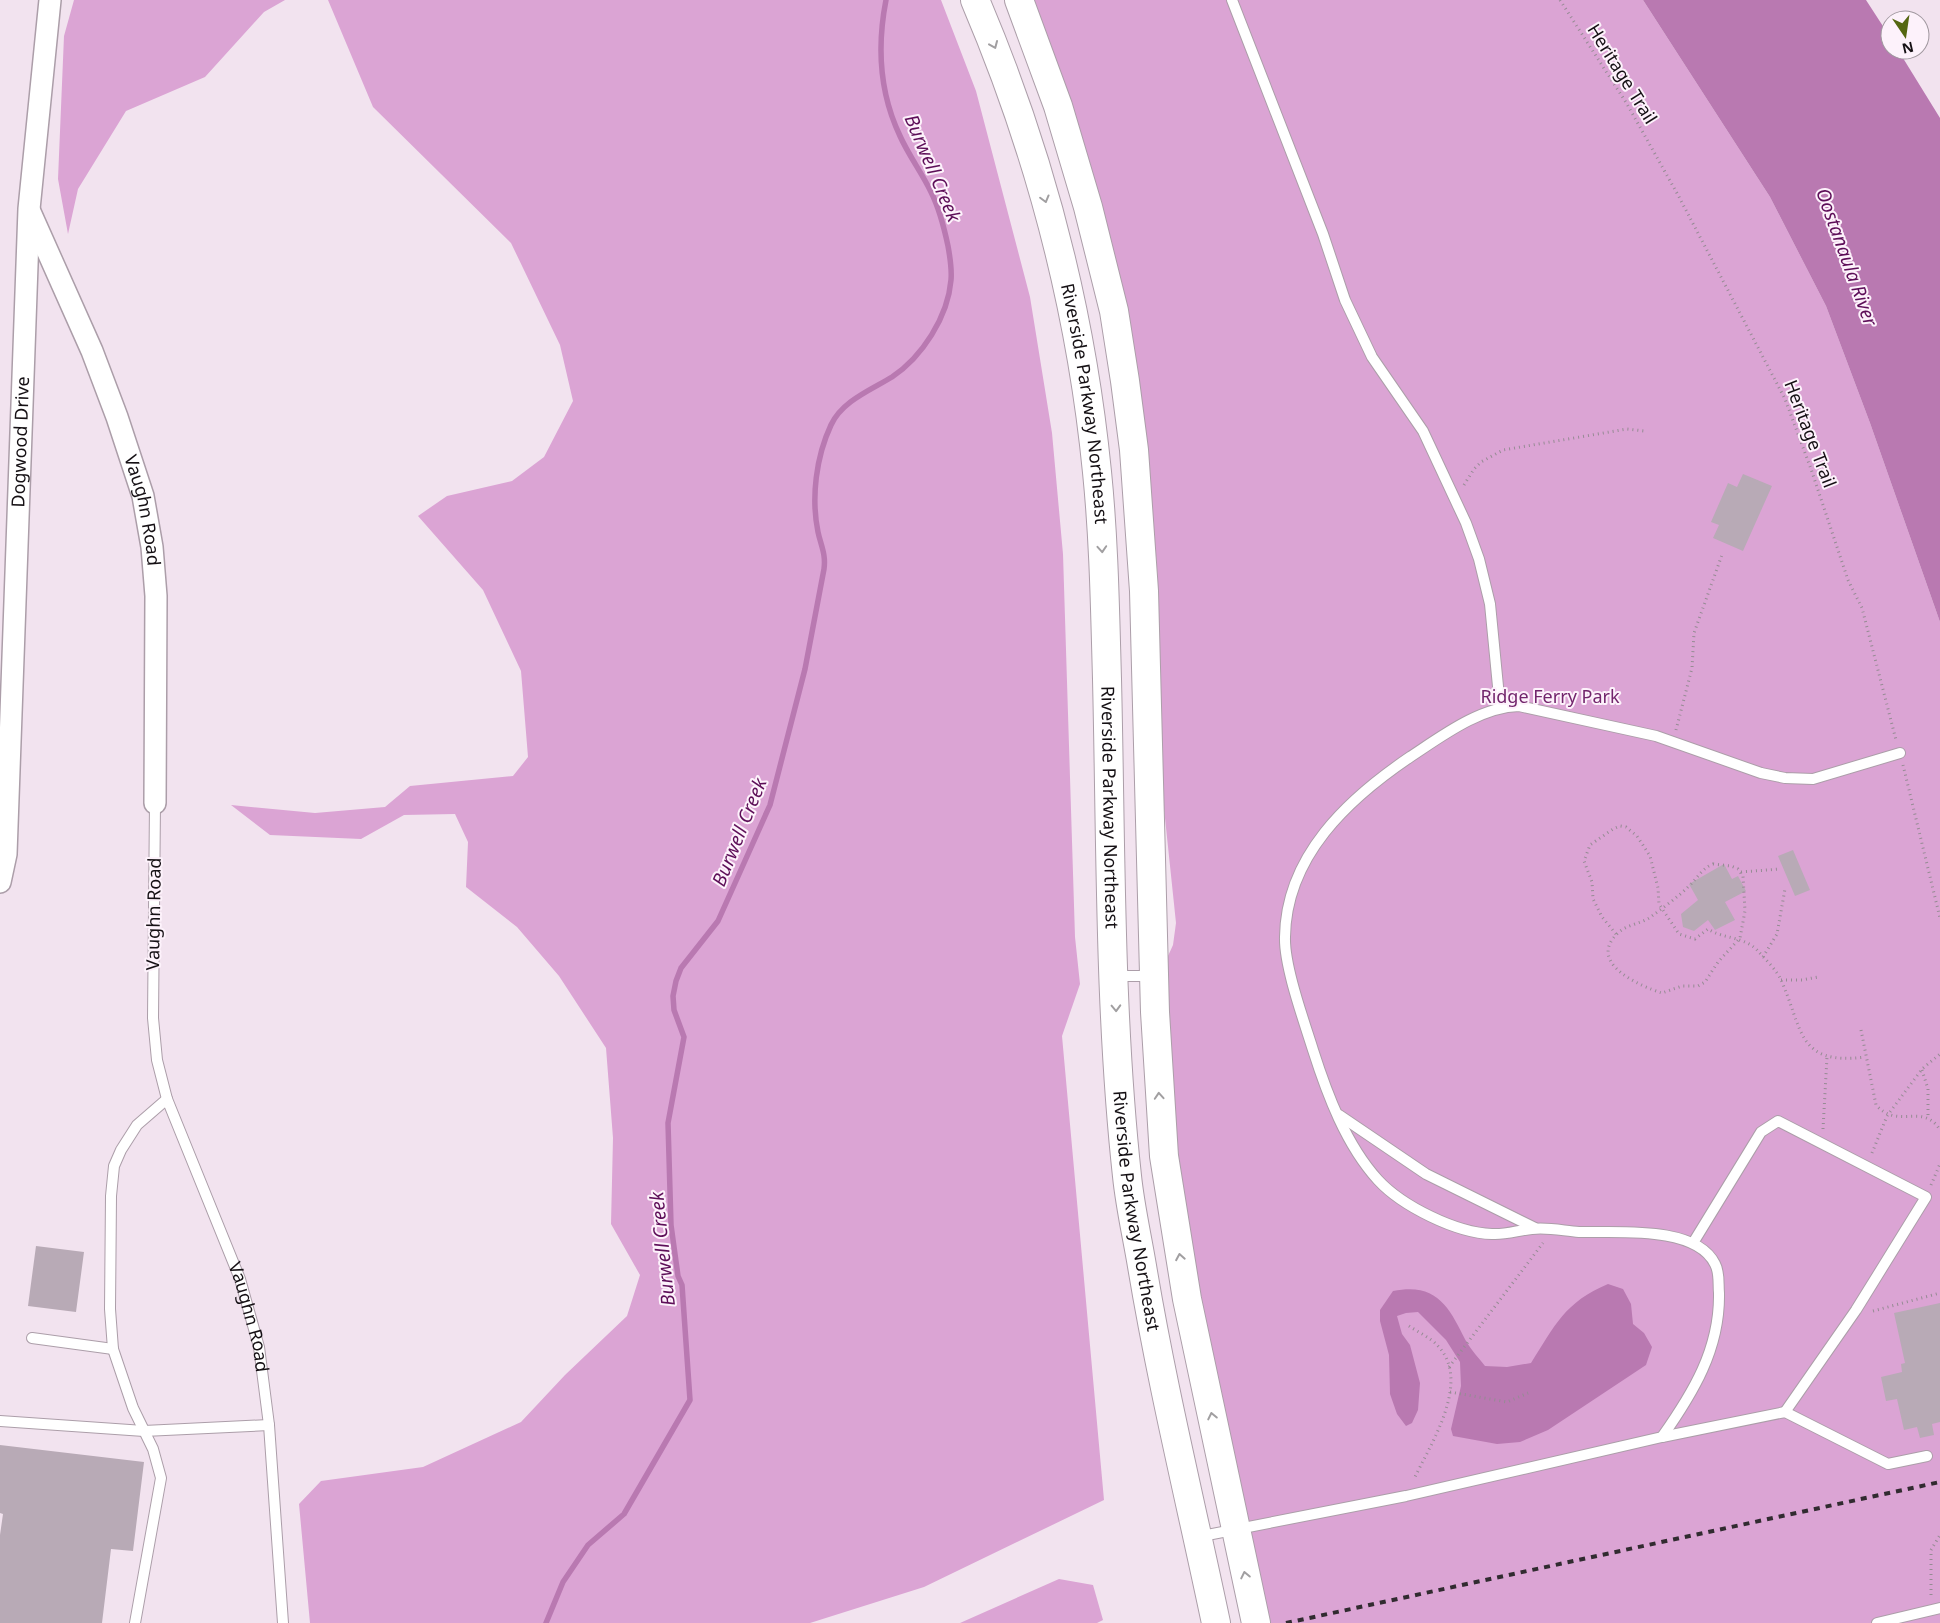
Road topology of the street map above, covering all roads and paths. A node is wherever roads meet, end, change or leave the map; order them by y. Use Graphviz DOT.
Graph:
graph roads {
  1 [pos="50,0"];
  2 [pos="975,0"];
  3 [pos="1019,0"];
  4 [pos="1232,0"];
  5 [pos="1560,0"];
  6 [pos="28,209"];
  7 [pos="1644,431"];
  8 [pos="1456,499"];
  9 [pos="1723,552"];
  10 [pos="1500,707"];
  11 [pos="1673,742"];
  12 [pos="1900,753"];
  13 [pos="156,804"];
  14 [pos="1780,869"];
  15 [pos="1741,872"];
  16 [pos="0,882"];
  17 [pos="1785,889"];
  18 [pos="1940,918"];
  19 [pos="1616,934"];
  20 [pos="1740,938"];
  21 [pos="1763,957"];
  22 [pos="1115,976"];
  23 [pos="1154,976"];
  24 [pos="1818,976"];
  25 [pos="1781,980"];
  26 [pos="1861,1030"];
  27 [pos="1940,1054"];
  28 [pos="1827,1057"];
  29 [pos="1865,1057"];
  30 [pos="1922,1069"];
  31 [pos="167,1099"];
  32 [pos="1338,1114"];
  33 [pos="1928,1118"];
  34 [pos="1940,1130"];
  35 [pos="1822,1144"];
  36 [pos="1940,1164"];
  37 [pos="1867,1167"];
  38 [pos="1926,1197"];
  39 [pos="1535,1228"];
  40 [pos="1554,1230"];
  41 [pos="1693,1244"];
  42 [pos="1940,1293"];
  43 [pos="1851,1316"];
  44 [pos="1409,1326"];
  45 [pos="32,1338"];
  46 [pos="113,1349"];
  47 [pos="1448,1368"];
  48 [pos="1450,1392"];
  49 [pos="1528,1394"];
  50 [pos="1786,1412"];
  51 [pos="0,1421"];
  52 [pos="269,1424"];
  53 [pos="144,1431"];
  54 [pos="1662,1437"];
  55 [pos="1927,1456"];
  56 [pos="1406,1496"];
  57 [pos="1236,1528"];
  58 [pos="1940,1535"];
  59 [pos="1196,1537"];
  60 [pos="1936,1608"];
  61 [pos="135,1623"];
  62 [pos="283,1623"];
  63 [pos="1216,1623"];
  64 [pos="1256,1623"];
  65 [pos="1877,1623"];
  1 -- 6 [label="street, Dogwood Drive"];
  2 -- 22 [label="main road, Riverside Parkway Northeast, one-way"];
  3 -- 23 [label="main road, Riverside Parkway Northeast"];
  4 -- 8 [label="lane"];
  5 -- 12 [label="path, Heritage Trail"];
  6 -- 13 [label="street, Vaughn Road"];
  6 -- 16 [label="street, Dogwood Drive"];
  7 -- 8 [label="path"];
  8 -- 10 [label="lane"];
  9 -- 11 [label="path"];
  10 -- 11 [label="lane"];
  10 -- 32 [label="lane"];
  11 -- 12 [label="lane"];
  12 -- 18 [label="path, Heritage Trail"];
  13 -- 31 [label="lane, Vaughn Road"];
  14 -- 15 [label="path"];
  15 -- 19 [label="path"];
  15 -- 20 [label="path"];
  17 -- 21 [label="path"];
  19 -- 20 [label="path"];
  19 -- 20 [label="path"];
  20 -- 21 [label="path"];
  21 -- 25 [label="path"];
  22 -- 23 [label="lane"];
  22 -- 59 [label="main road, Riverside Parkway Northeast, one-way"];
  57 -- 23 [label="main road, Riverside Parkway Northeast, one-way"];
  24 -- 25 [label="path"];
  25 -- 28 [label="path"];
  26 -- 29 [label="path"];
  27 -- 30 [label="path"];
  28 -- 29 [label="path"];
  28 -- 35 [label="path"];
  29 -- 33 [label="path"];
  30 -- 33 [label="path"];
  30 -- 37 [label="path"];
  31 -- 46 [label="lane"];
  31 -- 52 [label="lane, Vaughn Road"];
  32 -- 39 [label="lane"];
  32 -- 39 [label="lane"];
  33 -- 34 [label="path"];
  35 -- 37 [label="lane"];
  35 -- 41 [label="lane"];
  36 -- 38 [label="path"];
  37 -- 38 [label="lane"];
  38 -- 43 [label="lane"];
  39 -- 40 [label="lane"];
  40 -- 41 [label="lane"];
  40 -- 47 [label="path"];
  41 -- 54 [label="lane"];
  42 -- 43 [label="path"];
  43 -- 50 [label="lane"];
  44 -- 47 [label="path"];
  45 -- 46 [label="lane"];
  46 -- 53 [label="lane"];
  47 -- 48 [label="path"];
  48 -- 49 [label="path"];
  48 -- 56 [label="path"];
  50 -- 54 [label="lane"];
  50 -- 55 [label="lane"];
  51 -- 53 [label="lane"];
  52 -- 53 [label="lane"];
  52 -- 62 [label="lane, Vaughn Road"];
  53 -- 61 [label="lane"];
  54 -- 56 [label="lane"];
  56 -- 57 [label="lane"];
  57 -- 59 [label="lane"];
  64 -- 57 [label="main road, Riverside Parkway Northeast, one-way"];
  58 -- 60 [label="path"];
  59 -- 63 [label="main road, Riverside Parkway Northeast"];
  60 -- 65 [label="lane"];
}
